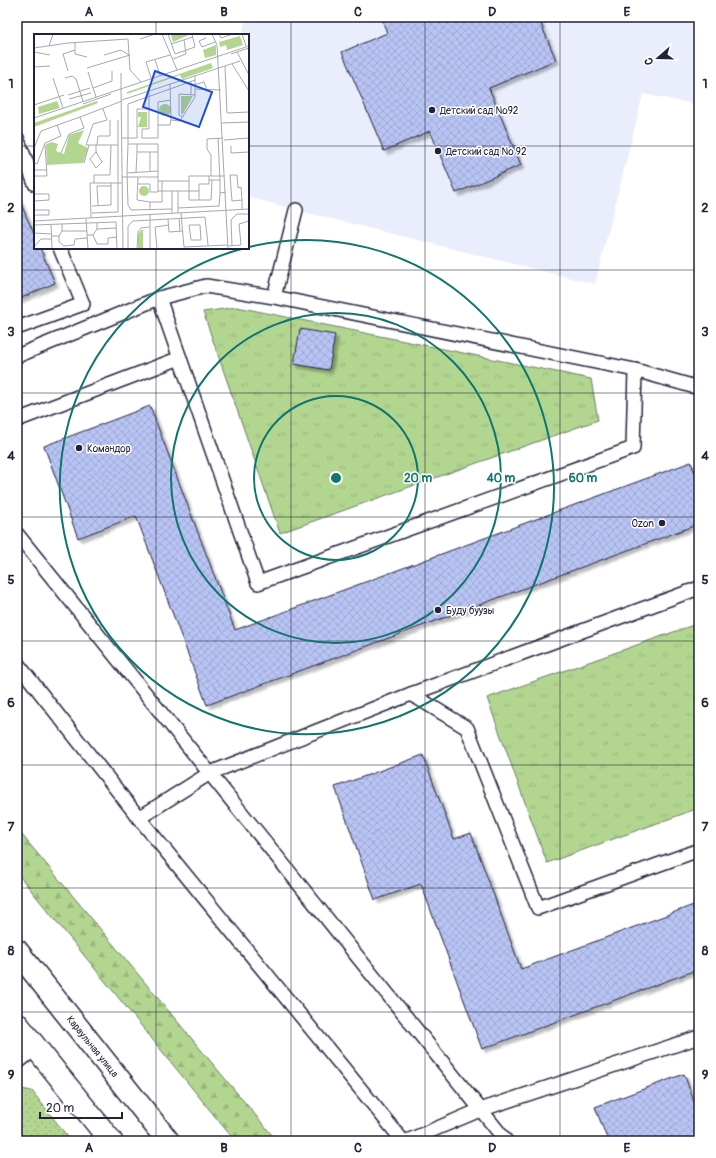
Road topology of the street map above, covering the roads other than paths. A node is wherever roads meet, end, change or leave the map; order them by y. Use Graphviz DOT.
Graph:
graph roads {
  1 [pos="17,138"];
  2 [pos="34,181"];
  3 [pos="296,210"];
  4 [pos="60,249"];
  5 [pos="274,297"];
  6 [pos="159,298"];
  7 [pos="17,328"];
  8 [pos="17,356"];
  9 [pos="180,358"];
  10 [pos="635,370"];
  11 [pos="699,388"];
  12 [pos="17,420"];
  13 [pos="17,534"];
  14 [pos="699,588"];
  15 [pos="17,663"];
  16 [pos="411,694"];
  17 [pos="210,773"];
  18 [pos="139,818"];
  19 [pos="699,850"];
  20 [pos="17,951"];
  21 [pos="17,1024"];
  22 [pos="699,1037"];
  23 [pos="36,1048"];
  24 [pos="17,1063"];
  25 [pos="480,1110"];
  26 [pos="111,1141"];
  27 [pos="168,1141"];
  28 [pos="403,1141"];
  29 [pos="407,1141"];
  30 [pos="506,1141"];
  1 -- 2 [label="lane"];
  3 -- 5 [label="lane"];
  4 -- 7 [label="lane"];
  5 -- 6 [label="lane"];
  5 -- 10 [label="lane"];
  6 -- 8 [label="lane"];
  6 -- 9 [label="lane"];
  9 -- 10 [label="lane"];
  9 -- 12 [label="lane"];
  10 -- 11 [label="lane"];
  13 -- 17 [label="lane"];
  14 -- 16 [label="lane"];
  15 -- 18 [label="lane"];
  16 -- 17 [label="lane"];
  16 -- 19 [label="lane"];
  17 -- 18 [label="lane"];
  17 -- 25 [label="lane"];
  18 -- 28 [label="lane"];
  20 -- 27 [label="main road, Караульная улица"];
  21 -- 23 [label="main road"];
  22 -- 25 [label="lane"];
  23 -- 24 [label="lane"];
  23 -- 26 [label="main road"];
  25 -- 29 [label="lane"];
  25 -- 30 [label="lane"];
}
